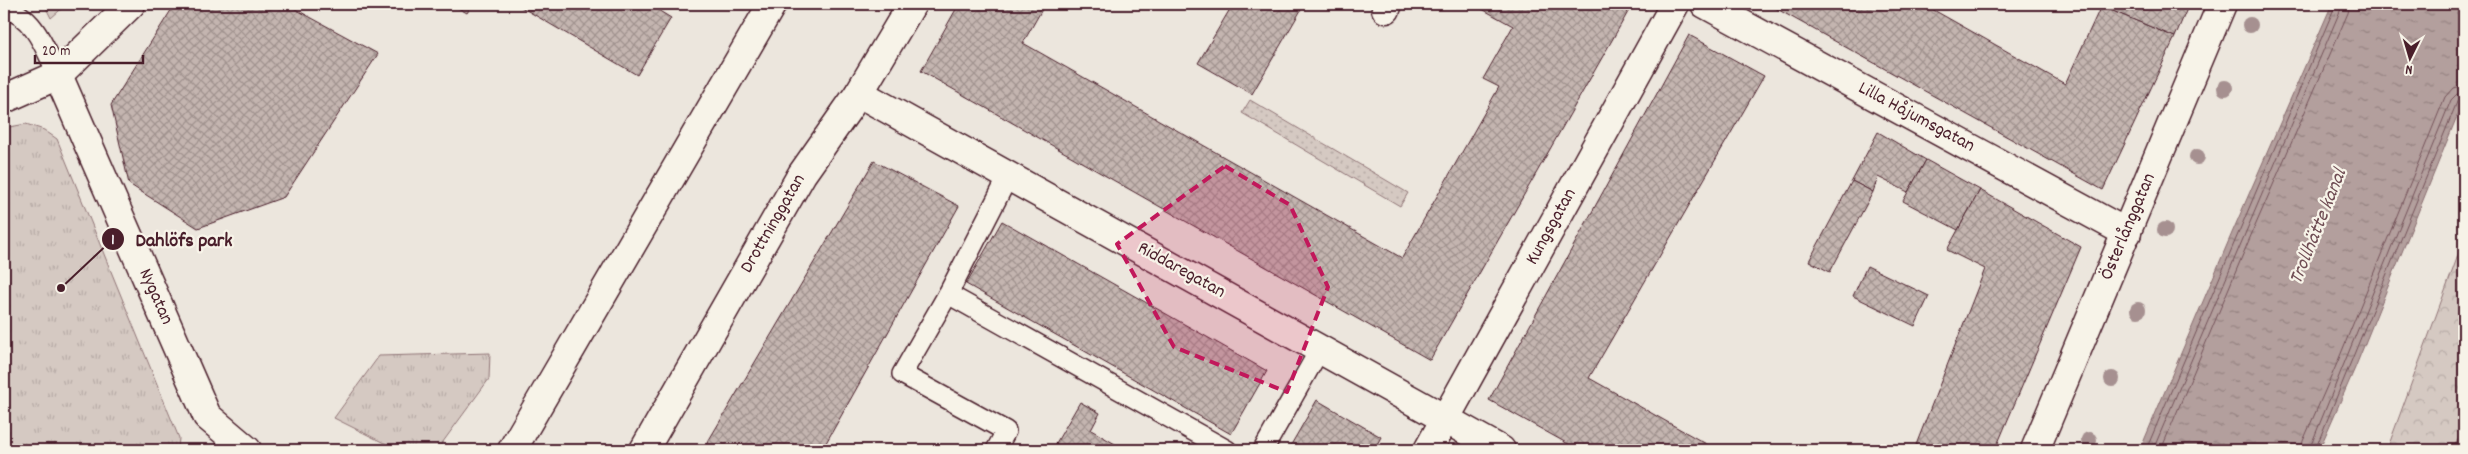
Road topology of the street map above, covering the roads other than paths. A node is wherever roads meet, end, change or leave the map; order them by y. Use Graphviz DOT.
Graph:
graph roads {
  1 [pos="132,4"];
  2 [pos="772,4"];
  3 [pos="912,4"];
  4 [pos="1675,4"];
  5 [pos="1705,4"];
  6 [pos="2222,4"];
  7 [pos="4,8"];
  8 [pos="58,75"];
  9 [pos="859,93"];
  10 [pos="4,99"];
  11 [pos="1010,175"];
  12 [pos="2127,233"];
  13 [pos="948,294"];
  14 [pos="1320,348"];
  15 [pos="1446,420"];
  16 [pos="245,450"];
  17 [pos="512,450"];
  18 [pos="644,450"];
  19 [pos="996,450"];
  20 [pos="1227,450"];
  21 [pos="1263,450"];
  22 [pos="1428,450"];
  23 [pos="1501,450"];
  24 [pos="2035,450"];
  1 -- 8 [label="street"];
  2 -- 17 [label="street"];
  3 -- 9 [label="street, Drottninggatan"];
  4 -- 15 [label="street, Kungsgatan"];
  5 -- 12 [label="street, Lilla Håjumsgatan"];
  6 -- 12 [label="street, Österlånggatan"];
  7 -- 8 [label="lane"];
  8 -- 10 [label="street"];
  8 -- 16 [label="street, Nygatan"];
  9 -- 11 [label="street, Riddaregatan"];
  9 -- 18 [label="street, Drottninggatan"];
  11 -- 13 [label="lane"];
  11 -- 14 [label="street, Riddaregatan"];
  12 -- 24 [label="street, Österlånggatan"];
  13 -- 19 [label="lane"];
  13 -- 20 [label="lane"];
  14 -- 15 [label="street, Riddaregatan"];
  14 -- 21 [label="lane"];
  15 -- 22 [label="street, Kungsgatan"];
  15 -- 23 [label="street, Riddaregatan"];
}
